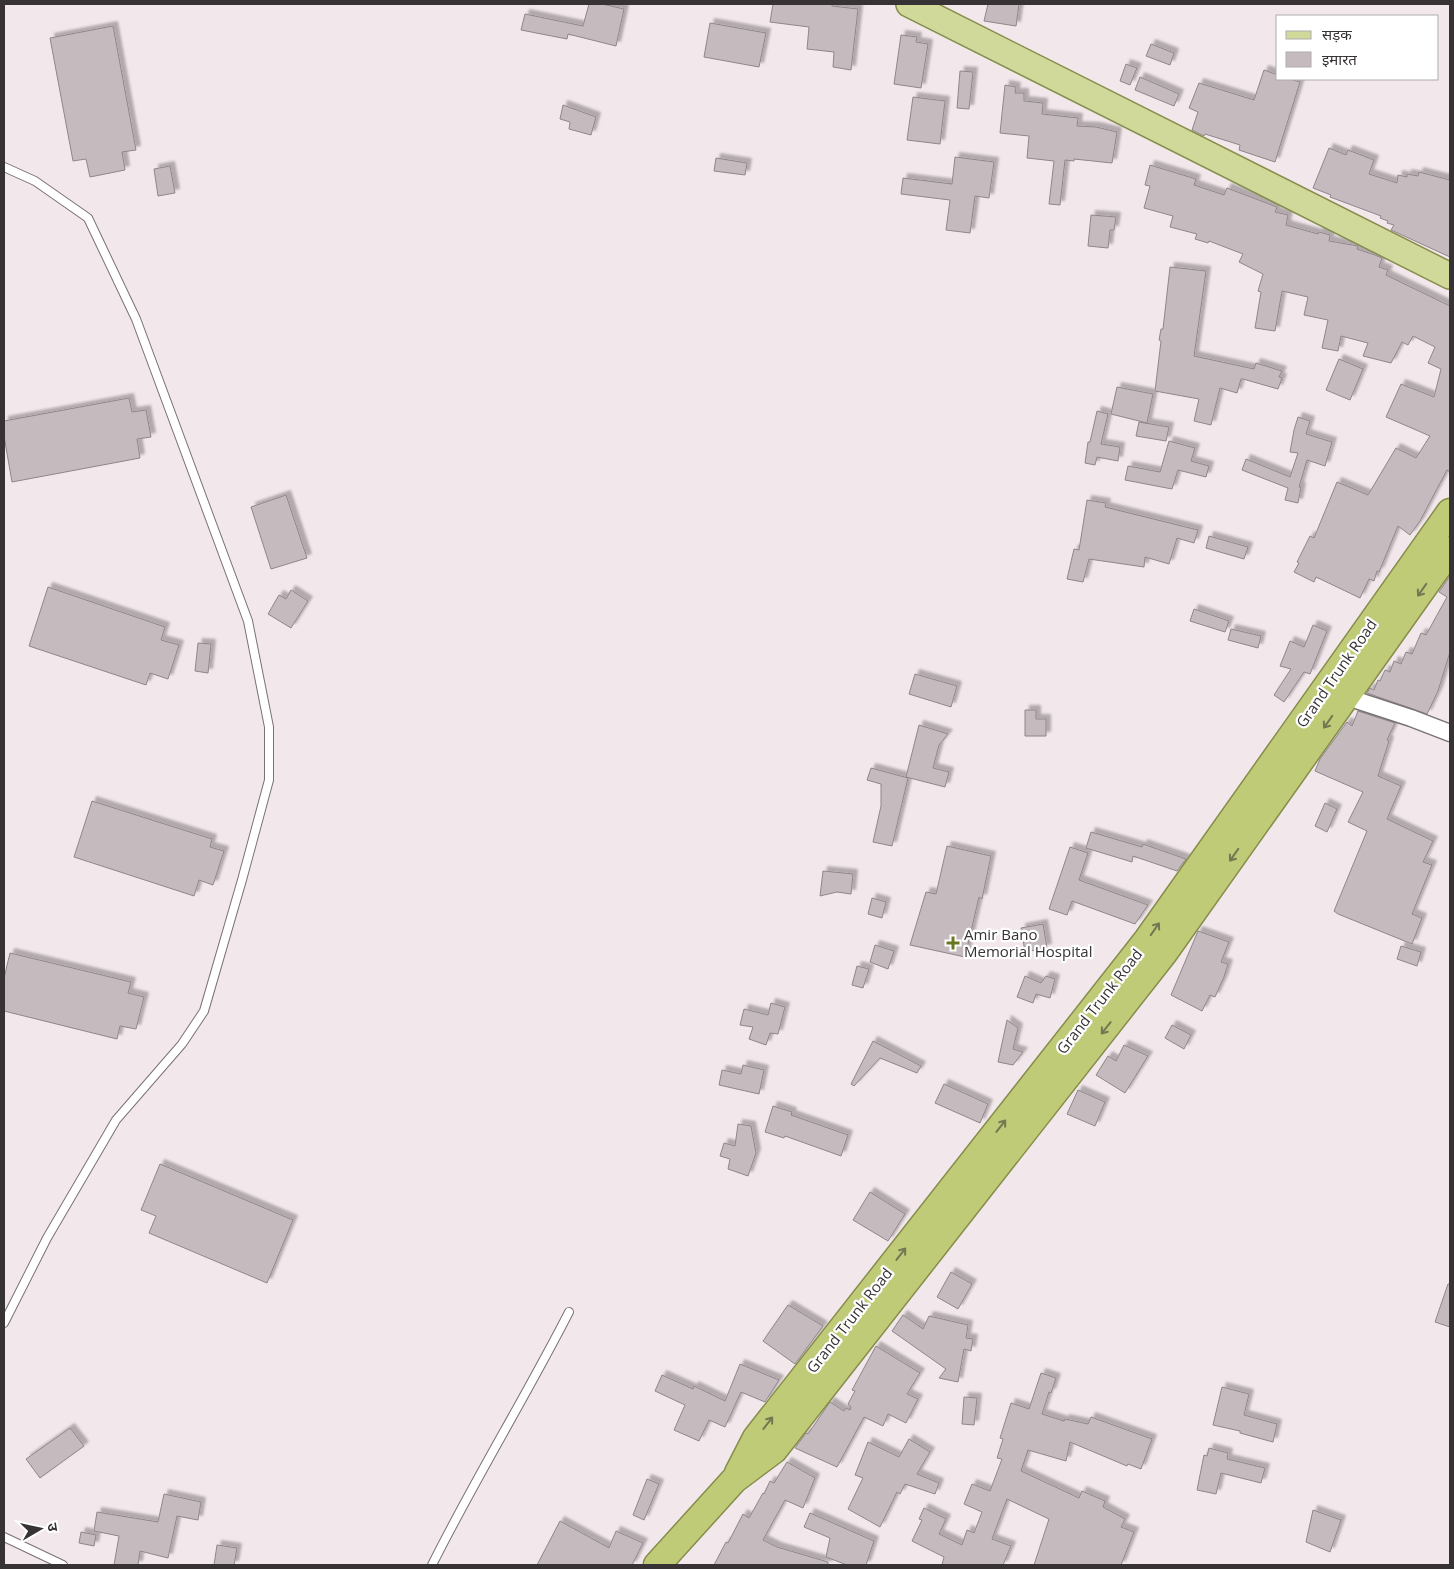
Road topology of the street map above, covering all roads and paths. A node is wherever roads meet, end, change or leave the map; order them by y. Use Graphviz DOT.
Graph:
graph roads {
  1 [pos="909,4"];
  2 [pos="4,167"];
  3 [pos="1450,276"];
  4 [pos="1447,523"];
  5 [pos="1450,550"];
  6 [pos="1340,687"];
  7 [pos="1450,733"];
  8 [pos="569,1312"];
  9 [pos="4,1323"];
  10 [pos="4,1538"];
  11 [pos="63,1565"];
  12 [pos="432,1565"];
  13 [pos="658,1565"];
  1 -- 3 [label="main road"];
  2 -- 9 [label="lane"];
  4 -- 6 [label="highway, Grand Trunk Road"];
  5 -- 6 [label="highway, Grand Trunk Road, one-way"];
  6 -- 7 [label="street"];
  6 -- 13 [label="highway, Grand Trunk Road"];
  8 -- 12 [label="lane"];
  10 -- 11 [label="lane"];
}
